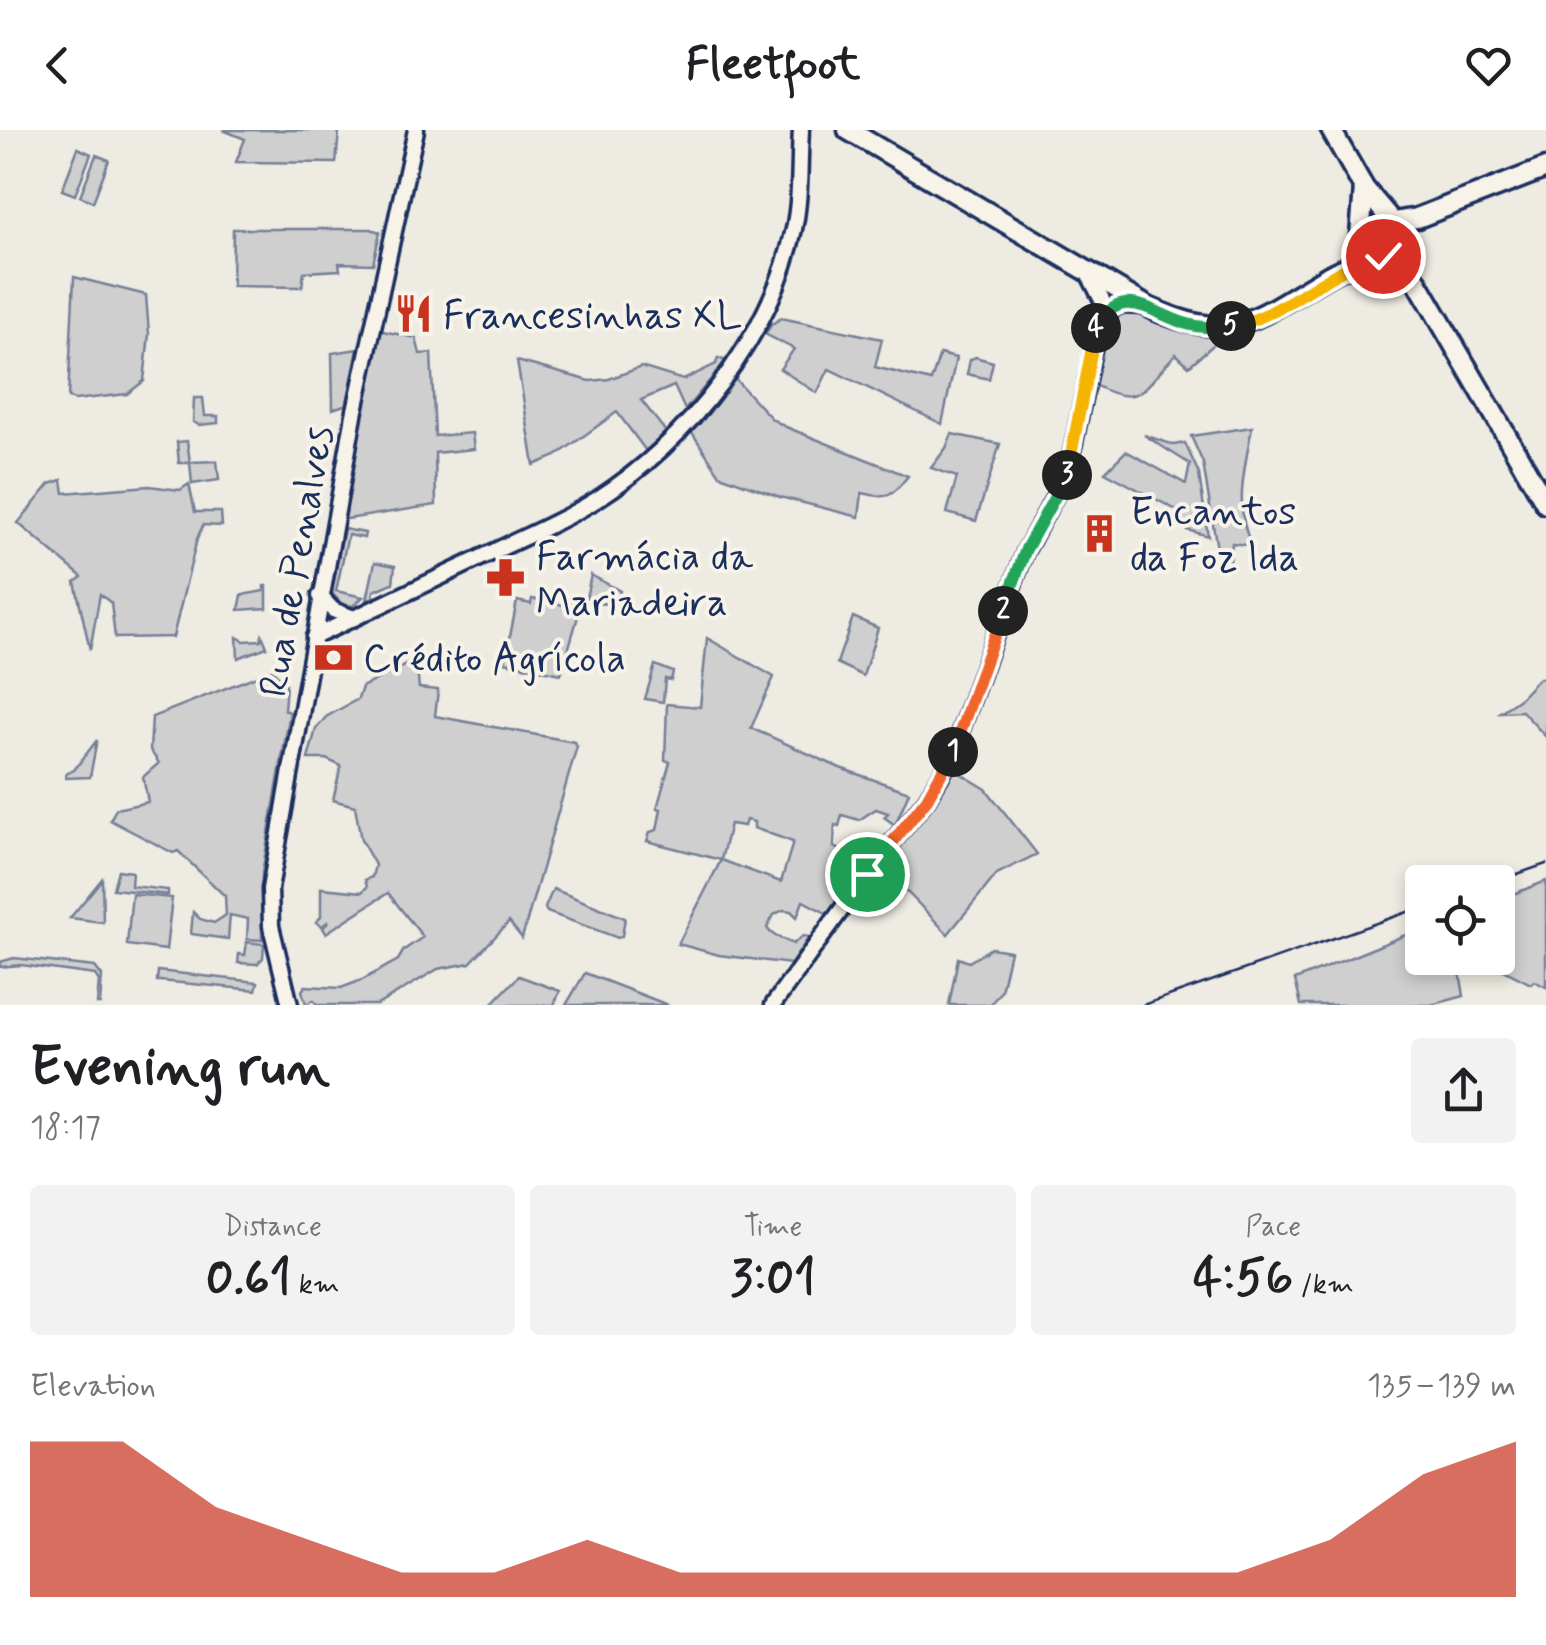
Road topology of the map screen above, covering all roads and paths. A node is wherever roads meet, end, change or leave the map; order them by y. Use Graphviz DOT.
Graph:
graph roads {
  1 [pos="416,130"];
  2 [pos="848,130"];
  3 [pos="800,131"];
  4 [pos="1335,137"];
  5 [pos="1546,155"];
  6 [pos="1546,168"];
  7 [pos="1525,175"];
  8 [pos="1364,188"];
  9 [pos="1395,228"];
  10 [pos="1360,232"];
  11 [pos="1383,255"];
  12 [pos="1087,271"];
  13 [pos="1411,271"];
  14 [pos="1333,273"];
  15 [pos="1150,308"];
  16 [pos="1098,324"];
  17 [pos="1546,504"];
  18 [pos="320,596"];
  19 [pos="354,618"];
  20 [pos="314,637"];
  21 [pos="290,1005"];
  22 [pos="773,1005"];
  1 -- 18 [label="street, Rua de Penalves"];
  2 -- 12 [label="main road"];
  3 -- 19 [label="street"];
  4 -- 8 [label="main road"];
  5 -- 7 [label="main road"];
  6 -- 7 [label="main road"];
  7 -- 9 [label="main road"];
  8 -- 9 [label="main road"];
  8 -- 10 [label="main road"];
  9 -- 10 [label="main road"];
  9 -- 11 [label="main road"];
  9 -- 13 [label="main road"];
  10 -- 11 [label="main road"];
  10 -- 14 [label="main road"];
  11 -- 13 [label="main road"];
  11 -- 14 [label="main road"];
  12 -- 15 [label="main road"];
  12 -- 16 [label="street"];
  13 -- 17 [label="main road"];
  14 -- 15 [label="main road"];
  15 -- 16 [label="street"];
  16 -- 22 [label="street"];
  18 -- 19 [label="street"];
  18 -- 20 [label="street, Rua de Penalves"];
  19 -- 20 [label="street"];
  20 -- 21 [label="street, Rua de Penalves"];
}
